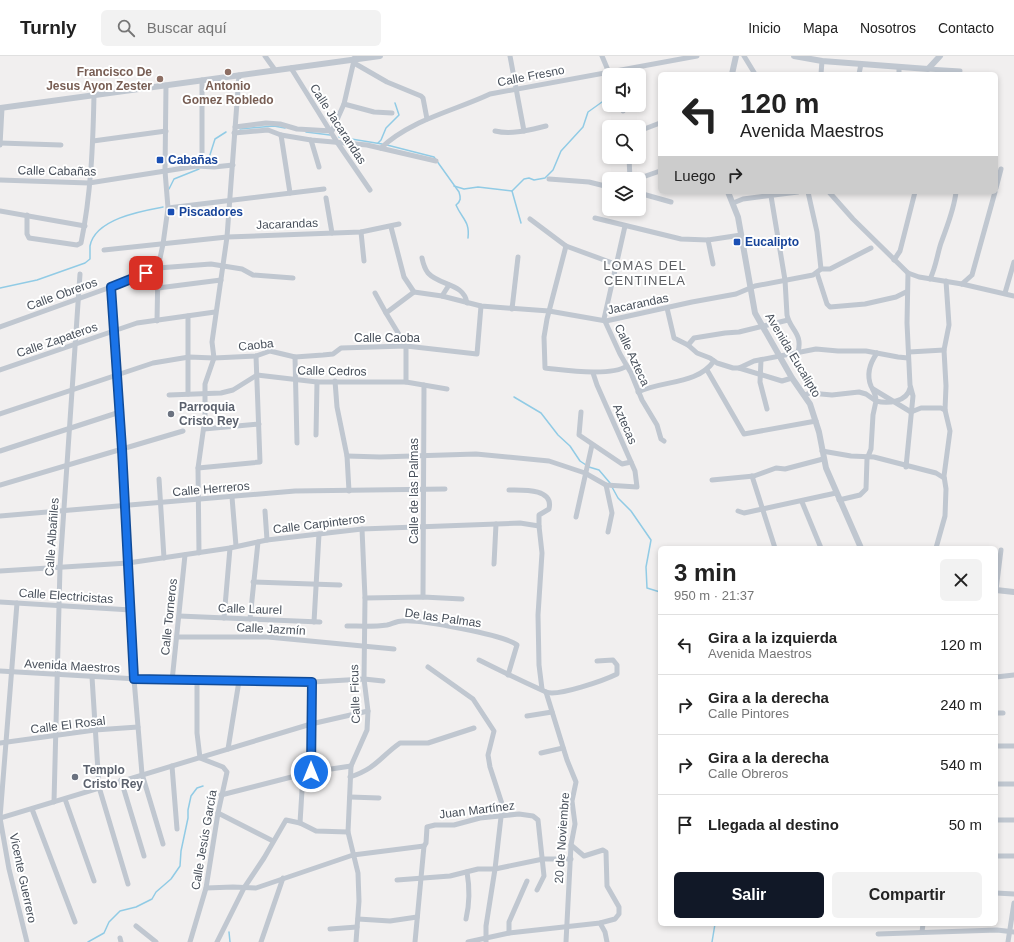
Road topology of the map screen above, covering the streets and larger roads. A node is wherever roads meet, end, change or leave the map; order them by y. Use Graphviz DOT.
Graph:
graph roads {
  1 [pos="265,56"];
  2 [pos="380,56"];
  3 [pos="510,56"];
  4 [pos="602,56"];
  5 [pos="697,56"];
  6 [pos="736,56"];
  7 [pos="744,56"];
  8 [pos="794,56"];
  9 [pos="940,56"];
  10 [pos="355,59"];
  11 [pos="819,59"];
  12 [pos="861,64"];
  13 [pos="899,67"];
  14 [pos="291,68"];
  15 [pos="607,68"];
  16 [pos="635,68"];
  17 [pos="928,69"];
  18 [pos="275,70"];
  19 [pos="960,71"];
  20 [pos="732,72"];
  21 [pos="754,72"];
  22 [pos="821,72"];
  23 [pos="859,72"];
  24 [pos="899,72"];
  25 [pos="602,74"];
  26 [pos="239,75"];
  27 [pos="202,80"];
  28 [pos="166,85"];
  29 [pos="518,89"];
  30 [pos="94,95"];
  31 [pos="344,104"];
  32 [pos="1,108"];
  33 [pos="392,113"];
  34 [pos="427,119"];
  35 [pos="658,124"];
  36 [pos="546,126"];
  37 [pos="235,127"];
  38 [pos="646,128"];
  39 [pos="166,131"];
  40 [pos="495,131"];
  41 [pos="524,131"];
  42 [pos="332,132"];
  43 [pos="234,133"];
  44 [pos="281,135"];
  45 [pos="312,140"];
  46 [pos="93,141"];
  47 [pos="337,142"];
  48 [pos="0,144"];
  49 [pos="61,145"];
  50 [pos="381,148"];
  51 [pos="436,161"];
  52 [pos="233,165"];
  53 [pos="197,166"];
  54 [pos="319,167"];
  55 [pos="1001,169"];
  56 [pos="658,171"];
  57 [pos="165,172"];
  58 [pos="646,175"];
  59 [pos="549,179"];
  60 [pos="0,180"];
  61 [pos="998,180"];
  62 [pos="89,183"];
  63 [pos="602,185"];
  64 [pos="324,189"];
  65 [pos="370,190"];
  66 [pos="290,193"];
  67 [pos="729,194"];
  68 [pos="784,194"];
  69 [pos="808,194"];
  70 [pos="831,194"];
  71 [pos="914,194"];
  72 [pos="956,194"];
  73 [pos="994,194"];
  74 [pos="646,195"];
  75 [pos="771,196"];
  76 [pos="326,198"];
  77 [pos="230,200"];
  78 [pos="671,202"];
  79 [pos="733,202"];
  80 [pos="168,208"];
  81 [pos="0,211"];
  82 [pos="27,216"];
  83 [pos="595,218"];
  84 [pos="530,219"];
  85 [pos="399,224"];
  86 [pos="85,226"];
  87 [pos="625,226"];
  88 [pos="391,227"];
  89 [pos="361,232"];
  90 [pos="332,233"];
  91 [pos="741,235"];
  92 [pos="227,236"];
  93 [pos="708,240"];
  94 [pos="163,244"];
  95 [pos="566,246"];
  96 [pos="871,248"];
  97 [pos="104,250"];
  98 [pos="518,257"];
  99 [pos="422,258"];
  100 [pos="894,260"];
  101 [pos="364,261"];
  102 [pos="1014,262"];
  103 [pos="615,264"];
  104 [pos="713,264"];
  105 [pos="223,265"];
  106 [pos="158,268"];
  107 [pos="819,271"];
  108 [pos="908,273"];
  109 [pos="80,274"];
  110 [pos="293,278"];
  111 [pos="930,279"];
  112 [pos="221,280"];
  113 [pos="785,280"];
  114 [pos="946,281"];
  115 [pos="962,284"];
  116 [pos="449,285"];
  117 [pos="111,287"];
  118 [pos="158,288"];
  119 [pos="750,289"];
  120 [pos="414,292"];
  121 [pos="906,292"];
  122 [pos="375,293"];
  123 [pos="1006,293"];
  124 [pos="442,296"];
  125 [pos="1014,296"];
  126 [pos="79,298"];
  127 [pos="467,303"];
  128 [pos="481,306"];
  129 [pos="667,308"];
  130 [pos="512,309"];
  131 [pos="548,311"];
  132 [pos="215,312"];
  133 [pos="386,313"];
  134 [pos="188,316"];
  135 [pos="788,320"];
  136 [pos="157,321"];
  137 [pos="605,321"];
  138 [pos="762,326"];
  139 [pos="0,327"];
  140 [pos="114,331"];
  141 [pos="76,344"];
  142 [pos="688,345"];
  143 [pos="406,346"];
  144 [pos="944,350"];
  145 [pos="798,352"];
  146 [pos="877,353"];
  147 [pos="323,355"];
  148 [pos="909,355"];
  149 [pos="189,356"];
  150 [pos="256,356"];
  151 [pos="780,356"];
  152 [pos="295,357"];
  153 [pos="214,358"];
  154 [pos="762,360"];
  155 [pos="714,361"];
  156 [pos="627,366"];
  157 [pos="739,368"];
  158 [pos="0,370"];
  159 [pos="707,370"];
  160 [pos="594,373"];
  161 [pos="761,373"];
  162 [pos="117,375"];
  163 [pos="257,375"];
  164 [pos="792,378"];
  165 [pos="295,380"];
  166 [pos="335,381"];
  167 [pos="317,382"];
  168 [pos="406,382"];
  169 [pos="424,385"];
  170 [pos="910,385"];
  171 [pos="872,387"];
  172 [pos="447,389"];
  173 [pos="73,390"];
  174 [pos="638,392"];
  175 [pos="862,393"];
  176 [pos="188,394"];
  177 [pos="168,395"];
  178 [pos="205,395"];
  179 [pos="804,395"];
  180 [pos="913,400"];
  181 [pos="876,401"];
  182 [pos="894,401"];
  183 [pos="921,408"];
  184 [pos="768,409"];
  185 [pos="945,410"];
  186 [pos="120,412"];
  187 [pos="581,412"];
  188 [pos="911,412"];
  189 [pos="0,414"];
  190 [pos="816,421"];
  191 [pos="259,424"];
  192 [pos="70,428"];
  193 [pos="204,429"];
  194 [pos="184,431"];
  195 [pos="316,435"];
  196 [pos="664,441"];
  197 [pos="296,443"];
  198 [pos="592,445"];
  199 [pos="122,449"];
  200 [pos="822,450"];
  201 [pos="0,451"];
  202 [pos="423,455"];
  203 [pos="347,456"];
  204 [pos="867,457"];
  205 [pos="824,459"];
  206 [pos="631,462"];
  207 [pos="67,465"];
  208 [pos="906,467"];
  209 [pos="198,468"];
  210 [pos="585,473"];
  211 [pos="752,476"];
  212 [pos="944,478"];
  213 [pos="159,479"];
  214 [pos="712,480"];
  215 [pos="0,485"];
  216 [pos="606,485"];
  217 [pos="423,488"];
  218 [pos="350,490"];
  219 [pos="445,490"];
  220 [pos="509,490"];
  221 [pos="836,493"];
  222 [pos="232,497"];
  223 [pos="197,500"];
  224 [pos="839,500"];
  225 [pos="802,502"];
  226 [pos="161,503"];
  227 [pos="124,505"];
  228 [pos="762,509"];
  229 [pos="64,510"];
  230 [pos="265,511"];
  231 [pos="738,511"];
  232 [pos="0,516"];
  233 [pos="576,517"];
  234 [pos="496,524"];
  235 [pos="424,526"];
  236 [pos="538,526"];
  237 [pos="362,528"];
  238 [pos="608,532"];
  239 [pos="319,534"];
  240 [pos="267,540"];
  241 [pos="258,542"];
  242 [pos="236,546"];
  243 [pos="774,546"];
  244 [pos="820,546"];
  245 [pos="860,546"];
  246 [pos="937,546"];
  247 [pos="230,548"];
  248 [pos="1001,550"];
  249 [pos="199,553"];
  250 [pos="185,555"];
  251 [pos="164,558"];
  252 [pos="128,563"];
  253 [pos="494,564"];
  254 [pos="60,567"];
  255 [pos="0,571"];
  256 [pos="998,574"];
  257 [pos="253,582"];
  258 [pos="316,584"];
  259 [pos="340,585"];
  260 [pos="998,590"];
  261 [pos="1014,592"];
  262 [pos="423,597"];
  263 [pos="365,598"];
  264 [pos="462,599"];
  265 [pos="0,602"];
  266 [pos="17,603"];
  267 [pos="58,605"];
  268 [pos="131,610"];
  269 [pos="179,616"];
  270 [pos="224,618"];
  271 [pos="250,619"];
  272 [pos="314,622"];
  273 [pos="320,622"];
  274 [pos="347,626"];
  275 [pos="364,626"];
  276 [pos="177,637"];
  277 [pos="364,646"];
  278 [pos="394,649"];
  279 [pos="480,660"];
  280 [pos="597,662"];
  281 [pos="428,667"];
  282 [pos="0,672"];
  283 [pos="12,672"];
  284 [pos="56,675"];
  285 [pos="508,675"];
  286 [pos="1014,675"];
  287 [pos="92,677"];
  288 [pos="998,677"];
  289 [pos="134,679"];
  290 [pos="364,679"];
  291 [pos="172,681"];
  292 [pos="197,681"];
  293 [pos="239,681"];
  294 [pos="383,681"];
  295 [pos="312,682"];
  296 [pos="544,690"];
  297 [pos="368,711"];
  298 [pos="552,712"];
  299 [pos="998,713"];
  300 [pos="1003,713"];
  301 [pos="527,716"];
  302 [pos="311,724"];
  303 [pos="138,727"];
  304 [pos="474,728"];
  305 [pos="96,730"];
  306 [pos="55,736"];
  307 [pos="6,742"];
  308 [pos="0,743"];
  309 [pos="998,746"];
  310 [pos="1014,746"];
  311 [pos="563,748"];
  312 [pos="228,749"];
  313 [pos="541,753"];
  314 [pos="200,758"];
  315 [pos="172,766"];
  316 [pos="351,766"];
  317 [pos="311,772"];
  318 [pos="142,774"];
  319 [pos="303,774"];
  320 [pos="350,777"];
  321 [pos="121,780"];
  322 [pos="998,784"];
  323 [pos="1014,784"];
  324 [pos="99,788"];
  325 [pos="221,795"];
  326 [pos="350,797"];
  327 [pos="379,798"];
  328 [pos="65,799"];
  329 [pos="54,802"];
  330 [pos="32,809"];
  331 [pos="218,813"];
  332 [pos="501,817"];
  333 [pos="0,818"];
  334 [pos="998,820"];
  335 [pos="1014,820"];
  336 [pos="300,823"];
  337 [pos="177,829"];
  338 [pos="348,832"];
  339 [pos="273,841"];
  340 [pos="163,844"];
  341 [pos="571,845"];
  342 [pos="424,846"];
  343 [pos="353,855"];
  344 [pos="144,856"];
  345 [pos="998,856"];
  346 [pos="1014,856"];
  347 [pos="543,859"];
  348 [pos="571,859"];
  349 [pos="495,869"];
  350 [pos="467,872"];
  351 [pos="422,877"];
  352 [pos="283,878"];
  353 [pos="397,880"];
  354 [pos="94,881"];
  355 [pos="527,881"];
  356 [pos="128,884"];
  357 [pos="206,888"];
  358 [pos="244,888"];
  359 [pos="537,890"];
  360 [pos="998,893"];
  361 [pos="1014,894"];
  362 [pos="1014,903"];
  363 [pos="417,917"];
  364 [pos="358,919"];
  365 [pos="466,919"];
  366 [pos="75,922"];
  367 [pos="600,923"];
  368 [pos="136,926"];
  369 [pos="923,926"];
  370 [pos="357,927"];
  371 [pos="565,927"];
  372 [pos="330,929"];
  373 [pos="1012,931"];
  374 [pos="922,932"];
  375 [pos="509,933"];
  376 [pos="878,934"];
  377 [pos="486,940"];
  378 [pos="27,942"];
  379 [pos="156,942"];
  380 [pos="190,942"];
  381 [pos="217,942"];
  382 [pos="261,942"];
  383 [pos="356,942"];
  384 [pos="415,942"];
  385 [pos="468,942"];
  386 [pos="566,942"];
  387 [pos="607,942"];
  388 [pos="1008,942"];
  1 -- 18 [label="street"];
  2 -- 10 [label="street"];
  3 -- 29 [label="street"];
  4 -- 15 [label="street"];
  5 -- 16 [label="street, Calle Fresno"];
  6 -- 20 [label="street"];
  7 -- 21 [label="street"];
  8 -- 11 [label="street"];
  9 -- 17 [label="street"];
  10 -- 14 [label="street"];
  10 -- 31 [label="street"];
  10 -- 34 [label="street"];
  11 -- 12 [label="street"];
  11 -- 22 [label="street"];
  12 -- 13 [label="street"];
  12 -- 23 [label="street"];
  13 -- 17 [label="street"];
  13 -- 24 [label="street"];
  14 -- 18 [label="street"];
  14 -- 42 [label="street, Calle Jacarandas"];
  17 -- 19 [label="street"];
  18 -- 26 [label="street"];
  25 -- 29 [label="street, Calle Fresno"];
  26 -- 27 [label="street"];
  26 -- 37 [label="street"];
  27 -- 28 [label="street"];
  27 -- 53 [label="street"];
  28 -- 30 [label="street"];
  28 -- 39 [label="street"];
  29 -- 34 [label="street, Calle Fresno"];
  29 -- 41 [label="street"];
  30 -- 32 [label="street"];
  30 -- 46 [label="street"];
  31 -- 33 [label="street"];
  31 -- 42 [label="street"];
  32 -- 48 [label="street"];
  34 -- 50 [label="street, Calle Fresno"];
  35 -- 38 [label="street"];
  36 -- 41 [label="street"];
  37 -- 42 [label="street"];
  37 -- 43 [label="street"];
  39 -- 46 [label="street"];
  39 -- 57 [label="street"];
  40 -- 41 [label="street"];
  42 -- 47 [label="street, Calle Jacarandas"];
  43 -- 44 [label="street"];
  43 -- 52 [label="street"];
  44 -- 45 [label="street"];
  44 -- 66 [label="street"];
  45 -- 47 [label="street"];
  45 -- 54 [label="street"];
  46 -- 62 [label="street"];
  47 -- 50 [label="street"];
  47 -- 65 [label="street, Calle Jacarandas"];
  48 -- 49 [label="street"];
  50 -- 51 [label="street"];
  52 -- 53 [label="street, Calle Cabañas"];
  52 -- 77 [label="street"];
  53 -- 57 [label="street, Calle Cabañas"];
  55 -- 61 [label="street"];
  56 -- 58 [label="street"];
  57 -- 62 [label="street, Calle Cabañas"];
  57 -- 80 [label="street"];
  59 -- 63 [label="street"];
  60 -- 62 [label="street, Calle Cabañas"];
  62 -- 86 [label="street"];
  64 -- 66 [label="street"];
  66 -- 77 [label="street"];
  67 -- 79 [label="street, Avenida Eucalipto"];
  68 -- 75 [label="street"];
  69 -- 107 [label="street"];
  70 -- 100 [label="street"];
  71 -- 100 [label="street"];
  72 -- 111 [label="street"];
  73 -- 115 [label="street"];
  74 -- 78 [label="street"];
  75 -- 79 [label="street"];
  75 -- 113 [label="street"];
  76 -- 90 [label="street"];
  77 -- 80 [label="street"];
  77 -- 92 [label="street"];
  79 -- 91 [label="street, Avenida Eucalipto"];
  80 -- 94 [label="street"];
  81 -- 82 [label="street"];
  82 -- 86 [label="street"];
  82 -- 86 [label="street"];
  83 -- 87 [label="street"];
  84 -- 95 [label="street"];
  85 -- 88 [label="street, Jacarandas"];
  87 -- 93 [label="street"];
  87 -- 103 [label="street, Calle Azteca"];
  88 -- 89 [label="street, Jacarandas"];
  88 -- 120 [label="street"];
  89 -- 90 [label="street, Jacarandas"];
  89 -- 101 [label="street"];
  90 -- 92 [label="street, Jacarandas"];
  91 -- 93 [label="street"];
  91 -- 119 [label="street, Avenida Eucalipto"];
  92 -- 94 [label="street, Jacarandas"];
  92 -- 105 [label="street"];
  93 -- 104 [label="street"];
  94 -- 97 [label="street, Jacarandas"];
  94 -- 106 [label="street"];
  95 -- 103 [label="street"];
  95 -- 131 [label="street"];
  96 -- 107 [label="street, Jacarandas"];
  98 -- 130 [label="street"];
  99 -- 116 [label="street"];
  100 -- 108 [label="street"];
  102 -- 123 [label="street"];
  103 -- 137 [label="street, Calle Azteca"];
  105 -- 106 [label="street, Calle Obreros"];
  105 -- 110 [label="street, Calle Obreros"];
  105 -- 112 [label="street"];
  106 -- 117 [label="street, Calle Obreros"];
  106 -- 118 [label="street"];
  107 -- 113 [label="street, Jacarandas"];
  107 -- 121 [label="street"];
  108 -- 111 [label="street"];
  108 -- 121 [label="street"];
  109 -- 126 [label="street, Calle Albañiles"];
  111 -- 114 [label="street"];
  112 -- 118 [label="street"];
  112 -- 132 [label="street"];
  113 -- 119 [label="street, Jacarandas"];
  113 -- 135 [label="street"];
  114 -- 115 [label="street"];
  114 -- 144 [label="street"];
  115 -- 123 [label="street"];
  116 -- 124 [label="street"];
  116 -- 127 [label="street"];
  117 -- 126 [label="street, Calle Obreros"];
  117 -- 140 [label="street"];
  118 -- 136 [label="street"];
  119 -- 129 [label="street, Jacarandas"];
  119 -- 138 [label="street, Avenida Eucalipto"];
  120 -- 124 [label="street"];
  120 -- 133 [label="street"];
  121 -- 148 [label="street"];
  122 -- 133 [label="street"];
  123 -- 125 [label="street"];
  124 -- 127 [label="street"];
  126 -- 139 [label="street, Calle Obreros"];
  126 -- 141 [label="street, Calle Albañiles"];
  127 -- 128 [label="street"];
  128 -- 130 [label="street, Jacarandas"];
  128 -- 143 [label="street, Calle Caoba"];
  129 -- 137 [label="street, Jacarandas"];
  129 -- 142 [label="street"];
  130 -- 131 [label="street, Jacarandas"];
  131 -- 137 [label="street, Jacarandas"];
  131 -- 160 [label="street"];
  132 -- 134 [label="street, Calle Zapateros"];
  132 -- 153 [label="street"];
  133 -- 143 [label="street"];
  134 -- 136 [label="street, Calle Zapateros"];
  134 -- 149 [label="street"];
  135 -- 138 [label="street"];
  135 -- 145 [label="street"];
  136 -- 140 [label="street, Calle Zapateros"];
  137 -- 156 [label="street, Calle Azteca"];
  138 -- 142 [label="street"];
  138 -- 151 [label="street, Avenida Eucalipto"];
  140 -- 141 [label="street, Calle Zapateros"];
  140 -- 162 [label="street"];
  141 -- 158 [label="street, Calle Zapateros"];
  141 -- 173 [label="street, Calle Albañiles"];
  142 -- 155 [label="street"];
  143 -- 147 [label="street, Calle Caoba"];
  143 -- 168 [label="street"];
  144 -- 148 [label="street"];
  144 -- 185 [label="street"];
  145 -- 146 [label="street"];
  145 -- 151 [label="street"];
  146 -- 148 [label="street"];
  146 -- 171 [label="street"];
  147 -- 152 [label="street, Caoba"];
  148 -- 170 [label="street"];
  149 -- 153 [label="street, Caoba"];
  149 -- 162 [label="street, Caoba"];
  149 -- 176 [label="street"];
  150 -- 152 [label="street, Caoba"];
  150 -- 153 [label="street, Caoba"];
  150 -- 163 [label="street"];
  151 -- 154 [label="street"];
  151 -- 164 [label="street, Avenida Eucalipto"];
  152 -- 165 [label="street"];
  153 -- 178 [label="street"];
  154 -- 157 [label="street"];
  154 -- 161 [label="street"];
  155 -- 157 [label="street"];
  155 -- 159 [label="street"];
  156 -- 160 [label="street"];
  156 -- 174 [label="street, Calle Azteca"];
  157 -- 161 [label="street"];
  159 -- 174 [label="street"];
  159 -- 190 [label="street"];
  160 -- 206 [label="street, Aztecas"];
  161 -- 164 [label="street"];
  161 -- 184 [label="street"];
  162 -- 173 [label="street, Caoba"];
  162 -- 186 [label="street"];
  163 -- 165 [label="street, Calle Cedros"];
  163 -- 178 [label="street"];
  163 -- 191 [label="street"];
  164 -- 179 [label="street, Avenida Eucalipto"];
  165 -- 167 [label="street, Calle Cedros"];
  165 -- 197 [label="street"];
  166 -- 167 [label="street, Calle Cedros"];
  166 -- 168 [label="street, Calle Cedros"];
  166 -- 203 [label="street"];
  167 -- 195 [label="street"];
  168 -- 169 [label="street, Calle Cedros"];
  169 -- 172 [label="street, Calle Cedros"];
  169 -- 202 [label="street, Calle de las Palmas"];
  170 -- 180 [label="street"];
  170 -- 182 [label="street"];
  171 -- 175 [label="street"];
  171 -- 181 [label="street"];
  171 -- 182 [label="street"];
  173 -- 189 [label="street, Caoba"];
  173 -- 192 [label="street, Calle Albañiles"];
  174 -- 196 [label="street, Calle Azteca"];
  175 -- 179 [label="street"];
  175 -- 181 [label="street"];
  176 -- 177 [label="street"];
  176 -- 178 [label="street"];
  178 -- 193 [label="street"];
  179 -- 190 [label="street, Avenida Eucalipto"];
  180 -- 183 [label="street"];
  180 -- 188 [label="street"];
  181 -- 182 [label="street"];
  181 -- 204 [label="street"];
  182 -- 188 [label="street"];
  183 -- 185 [label="street"];
  183 -- 188 [label="street"];
  185 -- 212 [label="street"];
  186 -- 192 [label="street"];
  186 -- 199 [label="street"];
  187 -- 198 [label="street"];
  188 -- 208 [label="street"];
  190 -- 200 [label="street, Avenida Eucalipto"];
  191 -- 193 [label="street"];
  191 -- 209 [label="street"];
  192 -- 201 [label="street"];
  192 -- 207 [label="street, Calle Albañiles"];
  193 -- 209 [label="street"];
  194 -- 199 [label="street"];
  198 -- 206 [label="street"];
  198 -- 210 [label="street"];
  199 -- 207 [label="street"];
  199 -- 227 [label="street"];
  200 -- 204 [label="street"];
  200 -- 205 [label="street, Avenida Eucalipto"];
  202 -- 203 [label="street"];
  202 -- 210 [label="street"];
  202 -- 217 [label="street, Calle de las Palmas"];
  203 -- 218 [label="street"];
  204 -- 208 [label="street"];
  204 -- 224 [label="street"];
  205 -- 211 [label="street"];
  205 -- 221 [label="street, Avenida Eucalipto"];
  206 -- 216 [label="street, Aztecas"];
  207 -- 215 [label="street"];
  207 -- 229 [label="street, Calle Albañiles"];
  208 -- 212 [label="street"];
  209 -- 223 [label="street"];
  210 -- 216 [label="street"];
  210 -- 233 [label="street"];
  211 -- 214 [label="street"];
  211 -- 228 [label="street"];
  212 -- 246 [label="street"];
  213 -- 226 [label="street"];
  216 -- 238 [label="street"];
  217 -- 218 [label="street, Calle Herreros"];
  217 -- 219 [label="street, Calle Herreros"];
  217 -- 235 [label="street, Calle de las Palmas"];
  218 -- 222 [label="street, Calle Herreros"];
  220 -- 236 [label="street"];
  221 -- 224 [label="street, Avenida Eucalipto"];
  221 -- 225 [label="street"];
  222 -- 223 [label="street, Calle Herreros"];
  222 -- 242 [label="street"];
  223 -- 226 [label="street, Calle Herreros"];
  223 -- 249 [label="street"];
  224 -- 245 [label="street, Avenida Eucalipto"];
  225 -- 228 [label="street"];
  225 -- 244 [label="street"];
  226 -- 227 [label="street, Calle Herreros"];
  226 -- 251 [label="street"];
  227 -- 229 [label="street, Calle Herreros"];
  227 -- 252 [label="street"];
  228 -- 231 [label="street"];
  228 -- 243 [label="street"];
  229 -- 232 [label="street, Calle Herreros"];
  229 -- 254 [label="street, Calle Albañiles"];
  230 -- 240 [label="street"];
  234 -- 235 [label="street, Calle Carpinteros"];
  234 -- 236 [label="street, Calle Carpinteros"];
  234 -- 253 [label="street"];
  235 -- 237 [label="street, Calle Carpinteros"];
  235 -- 262 [label="street, Calle de las Palmas"];
  236 -- 296 [label="street, 20 de Noviembre"];
  237 -- 239 [label="street, Calle Carpinteros"];
  237 -- 263 [label="street, Calle Ficus"];
  239 -- 240 [label="street, Calle Carpinteros"];
  239 -- 258 [label="street"];
  240 -- 241 [label="street, Calle Carpinteros"];
  241 -- 242 [label="street, Calle Carpinteros"];
  241 -- 257 [label="street"];
  242 -- 247 [label="street, Calle Carpinteros"];
  247 -- 249 [label="street, Calle Carpinteros"];
  247 -- 270 [label="street"];
  248 -- 256 [label="street"];
  249 -- 250 [label="street, Calle Carpinteros"];
  250 -- 251 [label="street, Calle Carpinteros"];
  250 -- 269 [label="street, Calle Torneros"];
  251 -- 252 [label="street, Calle Carpinteros"];
  252 -- 254 [label="street, Calle Carpinteros"];
  252 -- 268 [label="street"];
  254 -- 255 [label="street, Calle Carpinteros"];
  254 -- 267 [label="street, Calle Albañiles"];
  257 -- 258 [label="street"];
  257 -- 271 [label="street"];
  258 -- 259 [label="street"];
  258 -- 272 [label="street"];
  260 -- 261 [label="street"];
  262 -- 263 [label="street"];
  262 -- 264 [label="street"];
  263 -- 275 [label="street, Calle Ficus"];
  265 -- 266 [label="street, Calle Electricistas"];
  266 -- 267 [label="street, Calle Electricistas"];
  266 -- 283 [label="street, Vicente Guerrero"];
  267 -- 268 [label="street, Calle Electricistas"];
  267 -- 284 [label="street, Calle Albañiles"];
  268 -- 289 [label="street"];
  269 -- 270 [label="street, Calle Laurel"];
  269 -- 276 [label="street, Calle Torneros"];
  270 -- 271 [label="street, Calle Laurel"];
  271 -- 272 [label="street, Calle Laurel"];
  272 -- 273 [label="street, Calle Laurel"];
  274 -- 275 [label="street, De las Palmas"];
  275 -- 277 [label="street, Calle Ficus"];
  275 -- 285 [label="street, De las Palmas"];
  276 -- 277 [label="street, Calle Jazmín"];
  276 -- 291 [label="street, Calle Torneros"];
  277 -- 278 [label="street, Calle Jazmín"];
  277 -- 290 [label="street, Calle Ficus"];
  279 -- 285 [label="street"];
  280 -- 296 [label="street"];
  281 -- 332 [label="street"];
  282 -- 283 [label="street, Avenida Maestros"];
  283 -- 284 [label="street, Avenida Maestros"];
  283 -- 307 [label="street, Vicente Guerrero"];
  284 -- 287 [label="street, Avenida Maestros"];
  284 -- 306 [label="street, Calle Albañiles"];
  285 -- 296 [label="street"];
  286 -- 288 [label="street"];
  287 -- 289 [label="street, Avenida Maestros"];
  287 -- 305 [label="street"];
  289 -- 291 [label="street, Avenida Maestros"];
  289 -- 303 [label="street"];
  290 -- 294 [label="street, Avenida Maestros"];
  290 -- 295 [label="street, Avenida Maestros"];
  290 -- 297 [label="street, Calle Ficus"];
  291 -- 292 [label="street, Avenida Maestros"];
  292 -- 293 [label="street, Avenida Maestros"];
  292 -- 314 [label="street"];
  293 -- 295 [label="street, Avenida Maestros"];
  293 -- 312 [label="street"];
  295 -- 302 [label="street"];
  296 -- 298 [label="street, 20 de Noviembre"];
  297 -- 302 [label="street"];
  297 -- 316 [label="street, Calle Ficus"];
  298 -- 301 [label="street"];
  298 -- 311 [label="street, 20 de Noviembre"];
  299 -- 300 [label="street"];
  302 -- 312 [label="street"];
  302 -- 317 [label="street"];
  303 -- 305 [label="street, Calle El Rosal"];
  303 -- 318 [label="street"];
  304 -- 320 [label="street"];
  305 -- 306 [label="street, Calle El Rosal"];
  305 -- 324 [label="street"];
  306 -- 307 [label="street, Calle El Rosal"];
  306 -- 329 [label="street, Calle Albañiles"];
  307 -- 308 [label="street, Calle El Rosal"];
  307 -- 333 [label="street, Vicente Guerrero"];
  309 -- 310 [label="street"];
  311 -- 313 [label="street"];
  311 -- 341 [label="street, 20 de Noviembre"];
  312 -- 314 [label="street"];
  314 -- 315 [label="street"];
  314 -- 325 [label="street, Calle Jesús García"];
  315 -- 318 [label="street"];
  315 -- 337 [label="street"];
  316 -- 317 [label="street"];
  316 -- 320 [label="street, Calle Ficus"];
  317 -- 319 [label="street"];
  318 -- 321 [label="street"];
  318 -- 340 [label="street"];
  319 -- 325 [label="street"];
  319 -- 336 [label="street"];
  320 -- 326 [label="street, Calle Ficus"];
  321 -- 324 [label="street"];
  321 -- 344 [label="street"];
  322 -- 323 [label="street"];
  324 -- 328 [label="street"];
  324 -- 356 [label="street"];
  325 -- 331 [label="street, Calle Jesús García"];
  326 -- 327 [label="street"];
  326 -- 338 [label="street, Calle Ficus"];
  328 -- 329 [label="street"];
  328 -- 354 [label="street"];
  329 -- 330 [label="street"];
  330 -- 333 [label="street"];
  330 -- 366 [label="street"];
  331 -- 339 [label="street"];
  331 -- 357 [label="street, Calle Jesús García"];
  332 -- 342 [label="street, Juan Martínez"];
  332 -- 347 [label="street, Juan Martínez"];
  332 -- 349 [label="street"];
  333 -- 378 [label="street, Vicente Guerrero"];
  334 -- 335 [label="street"];
  336 -- 338 [label="street"];
  336 -- 339 [label="street"];
  338 -- 343 [label="street, Calle Ficus"];
  339 -- 358 [label="street"];
  341 -- 348 [label="street, 20 de Noviembre"];
  341 -- 367 [label="street"];
  342 -- 343 [label="street"];
  342 -- 351 [label="street"];
  343 -- 352 [label="street"];
  343 -- 364 [label="street, Calle Ficus"];
  345 -- 346 [label="street"];
  347 -- 348 [label="street"];
  347 -- 349 [label="street"];
  347 -- 359 [label="street"];
  348 -- 371 [label="street, 20 de Noviembre"];
  349 -- 350 [label="street"];
  349 -- 377 [label="street"];
  350 -- 351 [label="street"];
  350 -- 365 [label="street"];
  351 -- 353 [label="street"];
  351 -- 363 [label="street"];
  352 -- 358 [label="street"];
  352 -- 382 [label="street"];
  355 -- 375 [label="street"];
  357 -- 358 [label="street"];
  357 -- 380 [label="street, Calle Jesús García"];
  358 -- 381 [label="street"];
  360 -- 361 [label="street"];
  362 -- 373 [label="street"];
  363 -- 364 [label="street"];
  363 -- 384 [label="street"];
  364 -- 370 [label="street, Calle Ficus"];
  367 -- 371 [label="street"];
  367 -- 387 [label="street"];
  368 -- 379 [label="street"];
  369 -- 374 [label="street"];
  370 -- 372 [label="street"];
  370 -- 383 [label="street, Calle Ficus"];
  371 -- 375 [label="street"];
  371 -- 386 [label="street, 20 de Noviembre"];
  373 -- 374 [label="street"];
  373 -- 388 [label="street"];
  374 -- 376 [label="street"];
  375 -- 377 [label="street"];
  377 -- 385 [label="street"];
}
